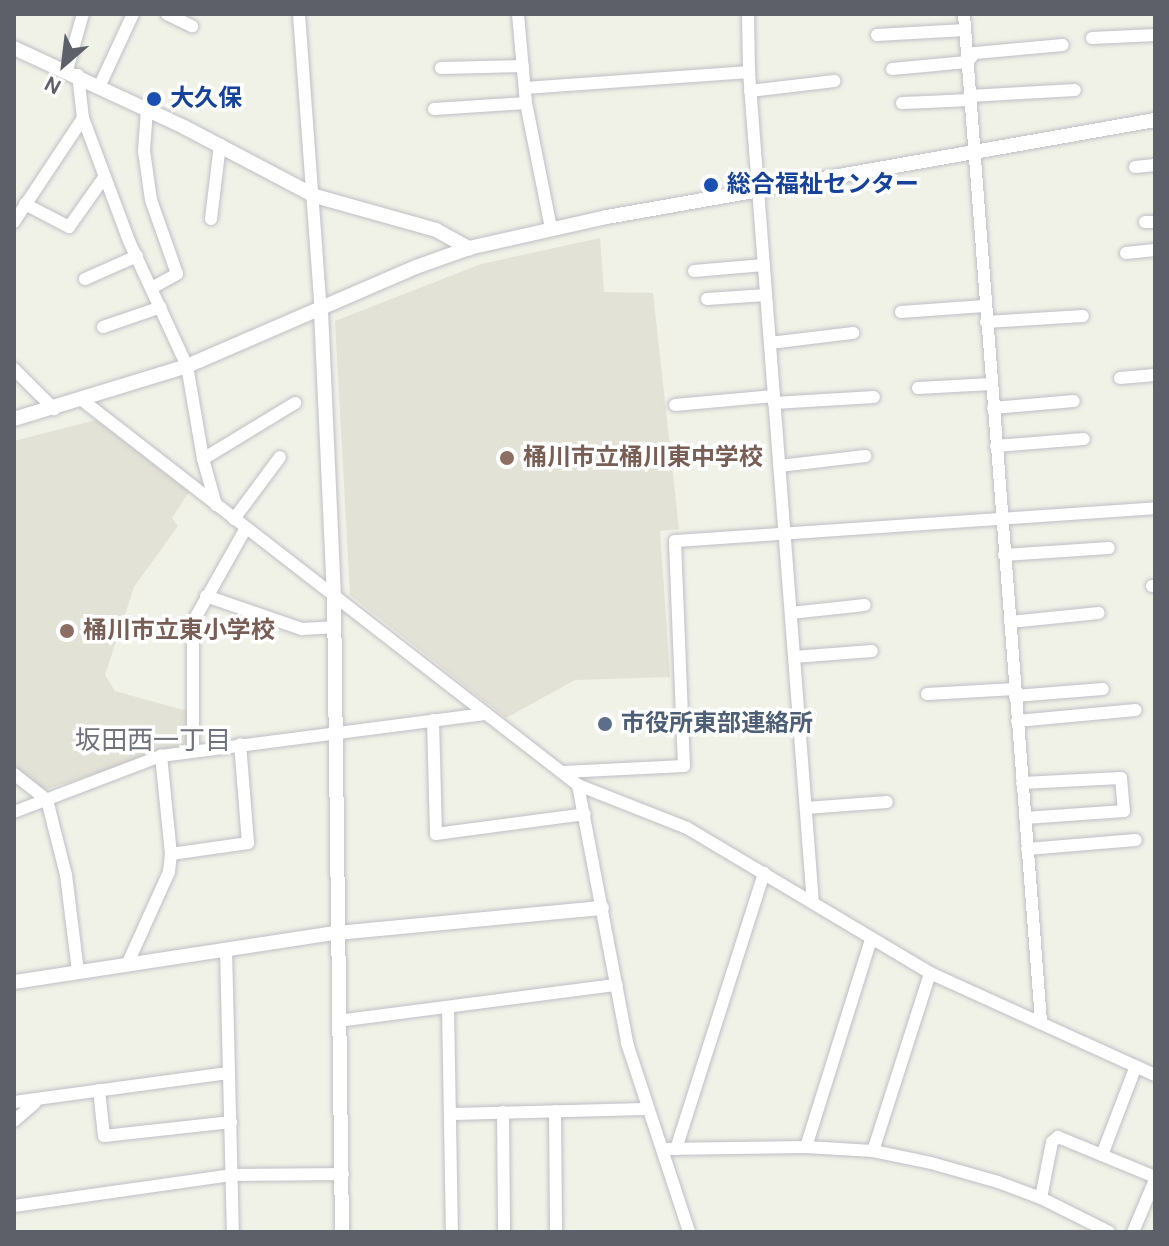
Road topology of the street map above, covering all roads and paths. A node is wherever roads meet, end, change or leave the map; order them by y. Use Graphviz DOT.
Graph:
graph roads {
  1 [pos="83,14"];
  2 [pos="133,14"];
  3 [pos="167,14"];
  4 [pos="299,14"];
  5 [pos="518,14"];
  6 [pos="748,14"];
  7 [pos="964,14"];
  8 [pos="192,26"];
  9 [pos="965,30"];
  10 [pos="877,35"];
  11 [pos="1155,35"];
  12 [pos="1092,38"];
  13 [pos="1063,45"];
  14 [pos="14,48"];
  15 [pos="967,62"];
  16 [pos="523,66"];
  17 [pos="441,68"];
  18 [pos="892,69"];
  19 [pos="72,72"];
  20 [pos="749,72"];
  21 [pos="834,81"];
  22 [pos="100,85"];
  23 [pos="525,88"];
  24 [pos="1075,90"];
  25 [pos="750,91"];
  26 [pos="970,98"];
  27 [pos="526,103"];
  28 [pos="902,103"];
  29 [pos="147,109"];
  30 [pos="434,109"];
  31 [pos="83,118"];
  32 [pos="1155,120"];
  33 [pos="220,145"];
  34 [pos="973,152"];
  35 [pos="1155,165"];
  36 [pos="1135,167"];
  37 [pos="105,176"];
  38 [pos="758,190"];
  39 [pos="315,196"];
  40 [pos="25,204"];
  41 [pos="211,219"];
  42 [pos="14,222"];
  43 [pos="551,228"];
  44 [pos="469,248"];
  45 [pos="1155,250"];
  46 [pos="1126,253"];
  47 [pos="137,256"];
  48 [pos="764,265"];
  49 [pos="694,271"];
  50 [pos="85,279"];
  51 [pos="152,288"];
  52 [pos="766,295"];
  53 [pos="707,299"];
  54 [pos="984,306"];
  55 [pos="161,307"];
  56 [pos="321,311"];
  57 [pos="901,312"];
  58 [pos="1083,316"];
  59 [pos="986,322"];
  60 [pos="103,327"];
  61 [pos="853,333"];
  62 [pos="770,343"];
  63 [pos="187,366"];
  64 [pos="14,369"];
  65 [pos="1155,375"];
  66 [pos="1120,378"];
  67 [pos="991,384"];
  68 [pos="918,388"];
  69 [pos="874,397"];
  70 [pos="82,400"];
  71 [pos="774,400"];
  72 [pos="1074,401"];
  73 [pos="295,403"];
  74 [pos="675,405"];
  75 [pos="993,408"];
  76 [pos="54,409"];
  77 [pos="14,419"];
  78 [pos="1084,439"];
  79 [pos="996,446"];
  80 [pos="865,456"];
  81 [pos="280,457"];
  82 [pos="203,459"];
  83 [pos="779,466"];
  84 [pos="216,505"];
  85 [pos="1155,508"];
  86 [pos="234,519"];
  87 [pos="1001,519"];
  88 [pos="246,528"];
  89 [pos="785,534"];
  90 [pos="1109,548"];
  91 [pos="1004,555"];
  92 [pos="206,596"];
  93 [pos="334,597"];
  94 [pos="865,605"];
  95 [pos="791,613"];
  96 [pos="1099,613"];
  97 [pos="1010,622"];
  98 [pos="335,627"];
  99 [pos="872,651"];
  100 [pos="794,657"];
  101 [pos="1103,689"];
  102 [pos="1015,692"];
  103 [pos="927,694"];
  104 [pos="1135,710"];
  105 [pos="486,714"];
  106 [pos="433,720"];
  107 [pos="1017,721"];
  108 [pos="337,732"];
  109 [pos="240,744"];
  110 [pos="193,750"];
  111 [pos="161,756"];
  112 [pos="563,772"];
  113 [pos="14,774"];
  114 [pos="1022,783"];
  115 [pos="578,785"];
  116 [pos="47,800"];
  117 [pos="887,802"];
  118 [pos="806,808"];
  119 [pos="14,812"];
  120 [pos="585,814"];
  121 [pos="1025,818"];
  122 [pos="1136,840"];
  123 [pos="1027,849"];
  124 [pos="171,854"];
  125 [pos="764,873"];
  126 [pos="813,903"];
  127 [pos="602,908"];
  128 [pos="336,933"];
  129 [pos="871,940"];
  130 [pos="226,950"];
  131 [pos="127,965"];
  132 [pos="78,972"];
  133 [pos="930,973"];
  134 [pos="14,982"];
  135 [pos="617,985"];
  136 [pos="448,1007"];
  137 [pos="338,1021"];
  138 [pos="1041,1022"];
  139 [pos="1136,1066"];
  140 [pos="228,1073"];
  141 [pos="1155,1075"];
  142 [pos="99,1090"];
  143 [pos="41,1099"];
  144 [pos="14,1102"];
  145 [pos="648,1109"];
  146 [pos="555,1111"];
  147 [pos="503,1112"];
  148 [pos="451,1114"];
  149 [pos="14,1121"];
  150 [pos="231,1122"];
  151 [pos="806,1147"];
  152 [pos="662,1149"];
  153 [pos="676,1149"];
  154 [pos="873,1151"];
  155 [pos="1102,1155"];
  156 [pos="343,1174"];
  157 [pos="233,1175"];
  158 [pos="1155,1179"];
  159 [pos="1041,1198"];
  160 [pos="14,1206"];
  161 [pos="233,1232"];
  162 [pos="342,1232"];
  163 [pos="452,1232"];
  164 [pos="504,1232"];
  165 [pos="556,1232"];
  166 [pos="689,1232"];
  167 [pos="1109,1232"];
  168 [pos="1133,1232"];
  1 -- 19 [label="street"];
  2 -- 22 [label="street"];
  3 -- 8 [label="street"];
  4 -- 39 [label="street"];
  5 -- 16 [label="street"];
  6 -- 20 [label="street"];
  7 -- 9 [label="street"];
  9 -- 10 [label="street"];
  9 -- 15 [label="street"];
  11 -- 12 [label="street"];
  13 -- 15 [label="street"];
  14 -- 19 [label="street"];
  15 -- 18 [label="street"];
  15 -- 26 [label="street"];
  16 -- 17 [label="street"];
  16 -- 23 [label="street"];
  19 -- 22 [label="street"];
  19 -- 31 [label="street"];
  20 -- 23 [label="street"];
  20 -- 25 [label="street"];
  21 -- 25 [label="street"];
  22 -- 29 [label="street"];
  23 -- 27 [label="street"];
  24 -- 26 [label="street"];
  25 -- 38 [label="street"];
  26 -- 28 [label="street"];
  26 -- 34 [label="street"];
  27 -- 30 [label="street"];
  27 -- 43 [label="street"];
  29 -- 33 [label="street"];
  29 -- 51 [label="street"];
  31 -- 37 [label="street"];
  31 -- 40 [label="street"];
  32 -- 34 [label="street"];
  33 -- 39 [label="street"];
  33 -- 41 [label="street"];
  34 -- 38 [label="street"];
  34 -- 54 [label="street"];
  35 -- 36 [label="street"];
  37 -- 40 [label="street"];
  37 -- 47 [label="street"];
  38 -- 43 [label="street"];
  38 -- 48 [label="street"];
  39 -- 44 [label="street"];
  39 -- 56 [label="street"];
  40 -- 42 [label="street"];
  43 -- 44 [label="street"];
  44 -- 56 [label="street"];
  45 -- 46 [label="street"];
  47 -- 50 [label="street"];
  47 -- 51 [label="street"];
  48 -- 49 [label="street"];
  48 -- 52 [label="street"];
  51 -- 55 [label="street"];
  52 -- 53 [label="street"];
  52 -- 62 [label="street"];
  54 -- 57 [label="street"];
  54 -- 59 [label="street"];
  55 -- 60 [label="street"];
  55 -- 63 [label="street"];
  56 -- 63 [label="street"];
  56 -- 93 [label="street"];
  58 -- 59 [label="street"];
  59 -- 67 [label="street"];
  61 -- 62 [label="street"];
  62 -- 71 [label="street"];
  63 -- 70 [label="street"];
  63 -- 82 [label="street"];
  64 -- 76 [label="street"];
  65 -- 66 [label="street"];
  67 -- 68 [label="street"];
  67 -- 75 [label="street"];
  69 -- 71 [label="street"];
  70 -- 76 [label="street"];
  70 -- 84 [label="street"];
  71 -- 74 [label="street"];
  71 -- 83 [label="street"];
  72 -- 75 [label="street"];
  73 -- 82 [label="street"];
  75 -- 79 [label="street"];
  76 -- 77 [label="street"];
  78 -- 79 [label="street"];
  79 -- 87 [label="street"];
  80 -- 83 [label="street"];
  81 -- 86 [label="street"];
  82 -- 84 [label="street"];
  83 -- 89 [label="street"];
  84 -- 86 [label="street"];
  85 -- 87 [label="street"];
  86 -- 88 [label="street"];
  87 -- 89 [label="street"];
  87 -- 91 [label="street"];
  88 -- 92 [label="street"];
  88 -- 93 [label="street"];
  89 -- 95 [label="street"];
  89 -- 112 [label="street"];
  90 -- 91 [label="street"];
  91 -- 97 [label="street"];
  92 -- 98 [label="street"];
  92 -- 110 [label="street"];
  93 -- 98 [label="street"];
  93 -- 105 [label="street"];
  94 -- 95 [label="street"];
  95 -- 100 [label="street"];
  96 -- 97 [label="street"];
  97 -- 102 [label="street"];
  98 -- 108 [label="street"];
  99 -- 100 [label="street"];
  100 -- 118 [label="street"];
  101 -- 102 [label="street"];
  102 -- 103 [label="street"];
  102 -- 107 [label="street"];
  104 -- 107 [label="street"];
  105 -- 106 [label="street"];
  105 -- 112 [label="street"];
  106 -- 108 [label="street"];
  106 -- 120 [label="street"];
  107 -- 114 [label="street"];
  108 -- 109 [label="street"];
  108 -- 128 [label="street"];
  109 -- 110 [label="street"];
  109 -- 124 [label="street"];
  110 -- 111 [label="street"];
  111 -- 116 [label="street"];
  111 -- 124 [label="street"];
  112 -- 115 [label="street"];
  113 -- 116 [label="street"];
  114 -- 121 [label="street"];
  114 -- 121 [label="street"];
  115 -- 120 [label="street"];
  115 -- 125 [label="street"];
  116 -- 119 [label="street"];
  116 -- 132 [label="street"];
  117 -- 118 [label="street"];
  118 -- 126 [label="street"];
  120 -- 127 [label="street"];
  121 -- 123 [label="street"];
  122 -- 123 [label="street"];
  123 -- 138 [label="street"];
  124 -- 131 [label="street"];
  125 -- 126 [label="street"];
  125 -- 153 [label="street"];
  126 -- 129 [label="street"];
  127 -- 128 [label="street"];
  127 -- 135 [label="street"];
  128 -- 130 [label="street"];
  128 -- 137 [label="street"];
  129 -- 133 [label="street"];
  129 -- 151 [label="street"];
  130 -- 131 [label="street"];
  130 -- 140 [label="street"];
  131 -- 132 [label="street"];
  132 -- 134 [label="street"];
  133 -- 138 [label="street"];
  133 -- 154 [label="street"];
  135 -- 136 [label="street"];
  135 -- 145 [label="street"];
  136 -- 137 [label="street"];
  136 -- 148 [label="street"];
  137 -- 156 [label="street"];
  138 -- 139 [label="street"];
  139 -- 141 [label="street"];
  139 -- 155 [label="street"];
  140 -- 142 [label="street"];
  140 -- 150 [label="street"];
  142 -- 143 [label="street"];
  142 -- 150 [label="street"];
  143 -- 144 [label="street"];
  143 -- 149 [label="street"];
  145 -- 146 [label="street"];
  145 -- 152 [label="street"];
  146 -- 147 [label="street"];
  146 -- 165 [label="street"];
  147 -- 148 [label="street"];
  147 -- 164 [label="street"];
  148 -- 163 [label="street"];
  150 -- 157 [label="street"];
  151 -- 153 [label="street"];
  151 -- 154 [label="street"];
  152 -- 153 [label="street"];
  152 -- 166 [label="street"];
  154 -- 159 [label="street"];
  155 -- 158 [label="street"];
  155 -- 159 [label="street"];
  156 -- 157 [label="street"];
  156 -- 162 [label="street"];
  157 -- 160 [label="street"];
  157 -- 161 [label="street"];
  158 -- 168 [label="street"];
  159 -- 167 [label="street"];
}
